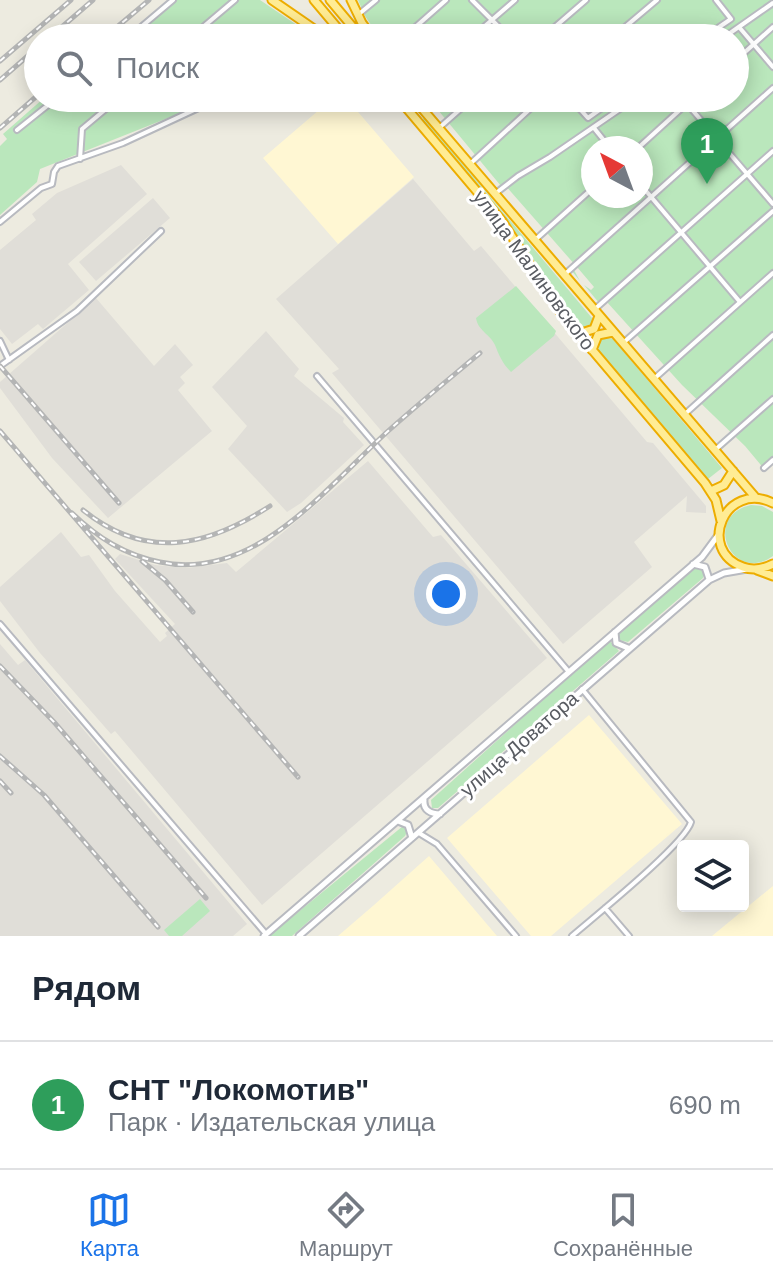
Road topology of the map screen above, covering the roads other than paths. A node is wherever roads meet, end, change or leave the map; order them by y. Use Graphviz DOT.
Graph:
graph roads {
  1 [pos="173,0"];
  2 [pos="235,0"];
  3 [pos="272,0"];
  4 [pos="314,0"];
  5 [pos="330,0"];
  6 [pos="351,0"];
  7 [pos="376,0"];
  8 [pos="446,0"];
  9 [pos="472,0"];
  10 [pos="515,0"];
  11 [pos="586,0"];
  12 [pos="657,0"];
  13 [pos="716,0"];
  14 [pos="729,0"];
  15 [pos="773,3"];
  16 [pos="722,6"];
  17 [pos="358,15"];
  18 [pos="492,20"];
  19 [pos="145,24"];
  20 [pos="207,24"];
  21 [pos="304,24"];
  22 [pos="334,24"];
  23 [pos="350,24"];
  24 [pos="364,24"];
  25 [pos="419,24"];
  26 [pos="487,24"];
  27 [pos="496,24"];
  28 [pos="558,24"];
  29 [pos="629,24"];
  30 [pos="722,24"];
  31 [pos="743,24"];
  32 [pos="773,27"];
  33 [pos="749,40"];
  34 [pos="753,45"];
  35 [pos="749,49"];
  36 [pos="773,67"];
  37 [pos="773,88"];
  38 [pos="749,110"];
  39 [pos="40,112"];
  40 [pos="102,112"];
  41 [pos="190,112"];
  42 [pos="410,112"];
  43 [pos="425,112"];
  44 [pos="457,112"];
  45 [pos="527,112"];
  46 [pos="616,112"];
  47 [pos="677,112"];
  48 [pos="695,112"];
  49 [pos="747,112"];
  50 [pos="594,127"];
  51 [pos="439,128"];
  52 [pos="17,130"];
  53 [pos="601,136"];
  54 [pos="651,136"];
  55 [pos="718,139"];
  56 [pos="773,151"];
  57 [pos="80,159"];
  58 [pos="469,164"];
  59 [pos="748,174"];
  60 [pos="495,194"];
  61 [pos="653,197"];
  62 [pos="581,199"];
  63 [pos="653,199"];
  64 [pos="773,204"];
  65 [pos="641,208"];
  66 [pos="773,211"];
  67 [pos="0,222"];
  68 [pos="161,231"];
  69 [pos="681,233"];
  70 [pos="535,240"];
  71 [pos="710,268"];
  72 [pos="773,273"];
  73 [pos="564,275"];
  74 [pos="740,302"];
  75 [pos="597,313"];
  76 [pos="613,332"];
  77 [pos="578,334"];
  78 [pos="772,339"];
  79 [pos="0,341"];
  80 [pos="623,343"];
  81 [pos="592,350"];
  82 [pos="9,360"];
  83 [pos="0,366"];
  84 [pos="317,376"];
  85 [pos="654,379"];
  86 [pos="773,399"];
  87 [pos="684,414"];
  88 [pos="715,450"];
  89 [pos="773,460"];
  90 [pos="764,468"];
  91 [pos="733,471"];
  92 [pos="711,491"];
  93 [pos="756,498"];
  94 [pos="773,503"];
  95 [pos="721,521"];
  96 [pos="719,534"];
  97 [pos="773,564"];
  98 [pos="692,565"];
  99 [pos="751,569"];
  100 [pos="773,576"];
  101 [pos="709,580"];
  102 [pos="0,624"];
  103 [pos="615,631"];
  104 [pos="629,648"];
  105 [pos="569,672"];
  106 [pos="582,689"];
  107 [pos="424,799"];
  108 [pos="440,814"];
  109 [pos="398,821"];
  110 [pos="419,833"];
  111 [pos="412,839"];
  112 [pos="605,908"];
  113 [pos="265,935"];
  114 [pos="299,936"];
  115 [pos="516,936"];
  116 [pos="572,936"];
  117 [pos="629,936"];
  1 -- 19 [label="street"];
  2 -- 20 [label="street"];
  3 -- 21 [label="highway"];
  4 -- 22 [label="highway"];
  5 -- 23 [label="highway"];
  6 -- 17 [label="highway"];
  7 -- 17 [label="street"];
  8 -- 25 [label="street"];
  9 -- 18 [label="street"];
  10 -- 18 [label="street"];
  11 -- 28 [label="street"];
  12 -- 29 [label="street"];
  13 -- 16 [label="street"];
  14 -- 16 [label="street"];
  15 -- 31 [label="street"];
  16 -- 30 [label="street"];
  17 -- 24 [label="highway"];
  18 -- 26 [label="street"];
  18 -- 27 [label="street"];
  32 -- 34 [label="street"];
  33 -- 34 [label="street"];
  34 -- 35 [label="street"];
  34 -- 36 [label="street"];
  37 -- 38 [label="street"];
  39 -- 52 [label="street"];
  40 -- 57 [label="street"];
  41 -- 57 [label="street"];
  42 -- 77 [label="highway, улица Малиновского"];
  43 -- 51 [label="highway, улица Малиновского"];
  44 -- 51 [label="street"];
  45 -- 58 [label="street"];
  46 -- 50 [label="street"];
  47 -- 54 [label="street"];
  48 -- 55 [label="street"];
  49 -- 55 [label="street"];
  50 -- 53 [label="street"];
  50 -- 60 [label="street"];
  51 -- 58 [label="highway, улица Малиновского"];
  55 -- 59 [label="street"];
  55 -- 61 [label="street"];
  56 -- 59 [label="street"];
  57 -- 67 [label="street"];
  58 -- 60 [label="highway, улица Малиновского"];
  59 -- 64 [label="street"];
  59 -- 69 [label="street"];
  60 -- 70 [label="highway, улица Малиновского"];
  62 -- 70 [label="street"];
  63 -- 69 [label="street"];
  65 -- 73 [label="street"];
  66 -- 71 [label="street"];
  68 -- 82 [label="street"];
  69 -- 71 [label="street"];
  69 -- 75 [label="street"];
  70 -- 73 [label="highway, улица Малиновского"];
  71 -- 74 [label="street"];
  71 -- 80 [label="street"];
  72 -- 74 [label="street"];
  73 -- 75 [label="highway, улица Малиновского"];
  74 -- 85 [label="street"];
  75 -- 76 [label="highway, улица Малиновского"];
  75 -- 77 [label="highway"];
  76 -- 80 [label="highway, улица Малиновского"];
  76 -- 81 [label="highway"];
  77 -- 81 [label="highway, улица Малиновского"];
  78 -- 87 [label="street"];
  79 -- 82 [label="street"];
  80 -- 85 [label="highway, улица Малиновского"];
  81 -- 92 [label="highway, улица Малиновского"];
  82 -- 83 [label="street"];
  84 -- 105 [label="street, улица Доватора"];
  85 -- 87 [label="highway, улица Малиновского"];
  86 -- 88 [label="street"];
  87 -- 88 [label="highway, улица Малиновского"];
  88 -- 91 [label="highway, улица Малиновского"];
  89 -- 90 [label="street"];
  91 -- 92 [label="highway"];
  91 -- 93 [label="highway, улица Малиновского"];
  92 -- 95 [label="highway, улица Малиновского"];
  93 -- 94 [label="highway"];
  93 -- 95 [label="highway"];
  95 -- 96 [label="highway"];
  96 -- 98 [label="street, улица Доватора"];
  96 -- 99 [label="highway"];
  97 -- 99 [label="highway"];
  98 -- 101 [label="street"];
  98 -- 103 [label="street, улица Доватора"];
  99 -- 100 [label="highway"];
  99 -- 101 [label="street, улица Доватора"];
  101 -- 104 [label="street, улица Доватора"];
  102 -- 113 [label="street, улица Доватора"];
  103 -- 104 [label="street"];
  103 -- 105 [label="street, улица Доватора"];
  104 -- 106 [label="street, улица Доватора"];
  105 -- 107 [label="street, улица Доватора"];
  106 -- 108 [label="street, улица Доватора"];
  106 -- 112 [label="street"];
  107 -- 108 [label="street"];
  107 -- 109 [label="street, улица Доватора"];
  108 -- 110 [label="street, улица Доватора"];
  109 -- 111 [label="street"];
  109 -- 113 [label="street, улица Доватора"];
  110 -- 111 [label="street, улица Доватора"];
  110 -- 115 [label="street"];
  111 -- 114 [label="street, улица Доватора"];
  112 -- 116 [label="street"];
  112 -- 117 [label="street"];
}
